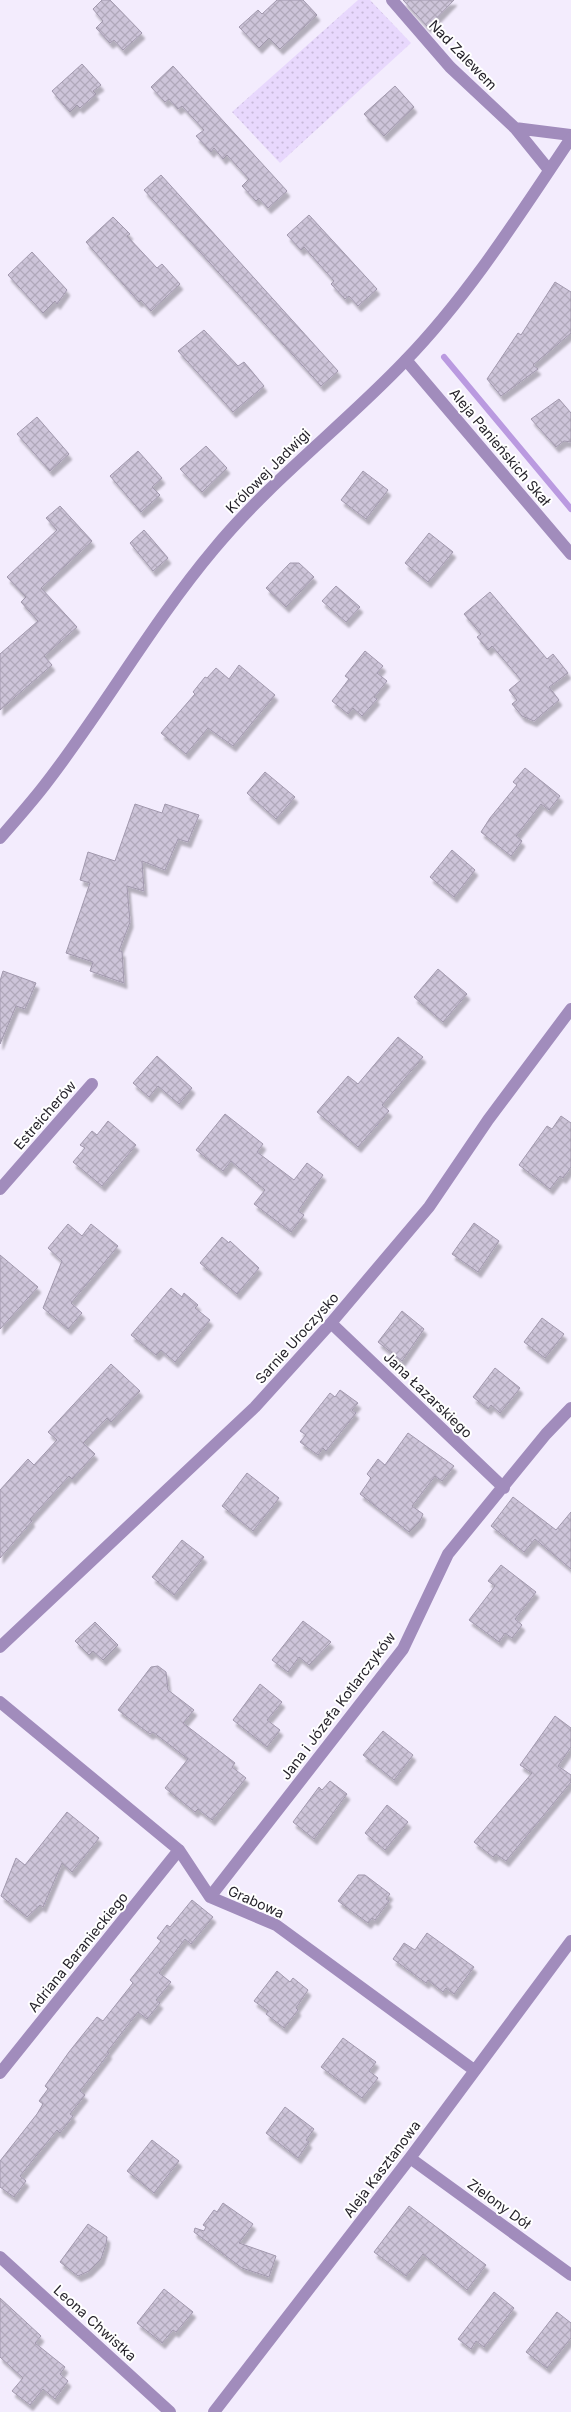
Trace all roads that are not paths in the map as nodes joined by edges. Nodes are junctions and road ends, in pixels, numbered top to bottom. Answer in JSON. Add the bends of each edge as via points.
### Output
{"nodes":[{"id":1,"x":392,"y":0,"type":"edge"},
{"id":2,"x":516,"y":128,"type":"junction"},
{"id":3,"x":571,"y":136,"type":"edge"},
{"id":4,"x":549,"y":170,"type":"junction"},
{"id":5,"x":406,"y":360,"type":"junction"},
{"id":6,"x":571,"y":554,"type":"edge"},
{"id":7,"x":0,"y":838,"type":"edge"},
{"id":8,"x":571,"y":1009,"type":"edge"},
{"id":9,"x":92,"y":1084,"type":"dead end"},
{"id":10,"x":0,"y":1188,"type":"edge"},
{"id":11,"x":331,"y":1323,"type":"junction"},
{"id":12,"x":571,"y":1408,"type":"edge"},
{"id":13,"x":504,"y":1488,"type":"junction"},
{"id":14,"x":0,"y":1647,"type":"edge"},
{"id":15,"x":0,"y":1702,"type":"edge"},
{"id":16,"x":180,"y":1850,"type":"junction"},
{"id":17,"x":210,"y":1898,"type":"junction"},
{"id":18,"x":571,"y":1941,"type":"edge"},
{"id":19,"x":474,"y":2070,"type":"junction"},
{"id":20,"x":0,"y":2073,"type":"edge"},
{"id":21,"x":410,"y":2158,"type":"junction"},
{"id":22,"x":0,"y":2257,"type":"edge"},
{"id":23,"x":571,"y":2275,"type":"edge"},
{"id":24,"x":170,"y":2412,"type":"edge"},
{"id":25,"x":214,"y":2412,"type":"edge"}],
"edges":[{"from":1,"to":2,"type":"street","name":"Nad Zalewem","via":[[450,67]]},
{"from":2,"to":3,"type":"street"},
{"from":2,"to":4,"type":"street","name":"Nad Zalewem"},
{"from":3,"to":4,"type":"street","name":"Królowej Jadwigi"},
{"from":4,"to":5,"type":"street","name":"Królowej Jadwigi","via":[[446,314]]},
{"from":5,"to":6,"type":"street","name":"Aleja Panieńskich Skał"},
{"from":5,"to":7,"type":"street","name":"Królowej Jadwigi","via":[[275,482],[214,548],[171,602],[49,780]]},
{"from":8,"to":11,"type":"street","name":"Sarnie Uroczysko","via":[[488,1120],[429,1207]]},
{"from":9,"to":10,"type":"street","name":"Estreicherów"},
{"from":11,"to":13,"type":"street","name":"Jana Łazarskiego"},
{"from":11,"to":14,"type":"street","name":"Sarnie Uroczysko","via":[[255,1408]]},
{"from":12,"to":13,"type":"street","name":"Jana i Józefa Kotlarczyków"},
{"from":13,"to":17,"type":"street","name":"Jana i Józefa Kotlarczyków","via":[[448,1554],[403,1649]]},
{"from":15,"to":16,"type":"street","name":"Grabowa"},
{"from":16,"to":17,"type":"street","name":"Grabowa"},
{"from":16,"to":20,"type":"street","name":"Adriana Baranieckiego"},
{"from":17,"to":19,"type":"street","name":"Grabowa","via":[[276,1925]]},
{"from":18,"to":19,"type":"street","name":"Aleja Kasztanowa"},
{"from":19,"to":21,"type":"street","name":"Aleja Kasztanowa"},
{"from":21,"to":23,"type":"street","name":"Zielony Dół"},
{"from":21,"to":25,"type":"street","name":"Aleja Kasztanowa"},
{"from":22,"to":24,"type":"street","name":"Leona Chwistka"}]}
